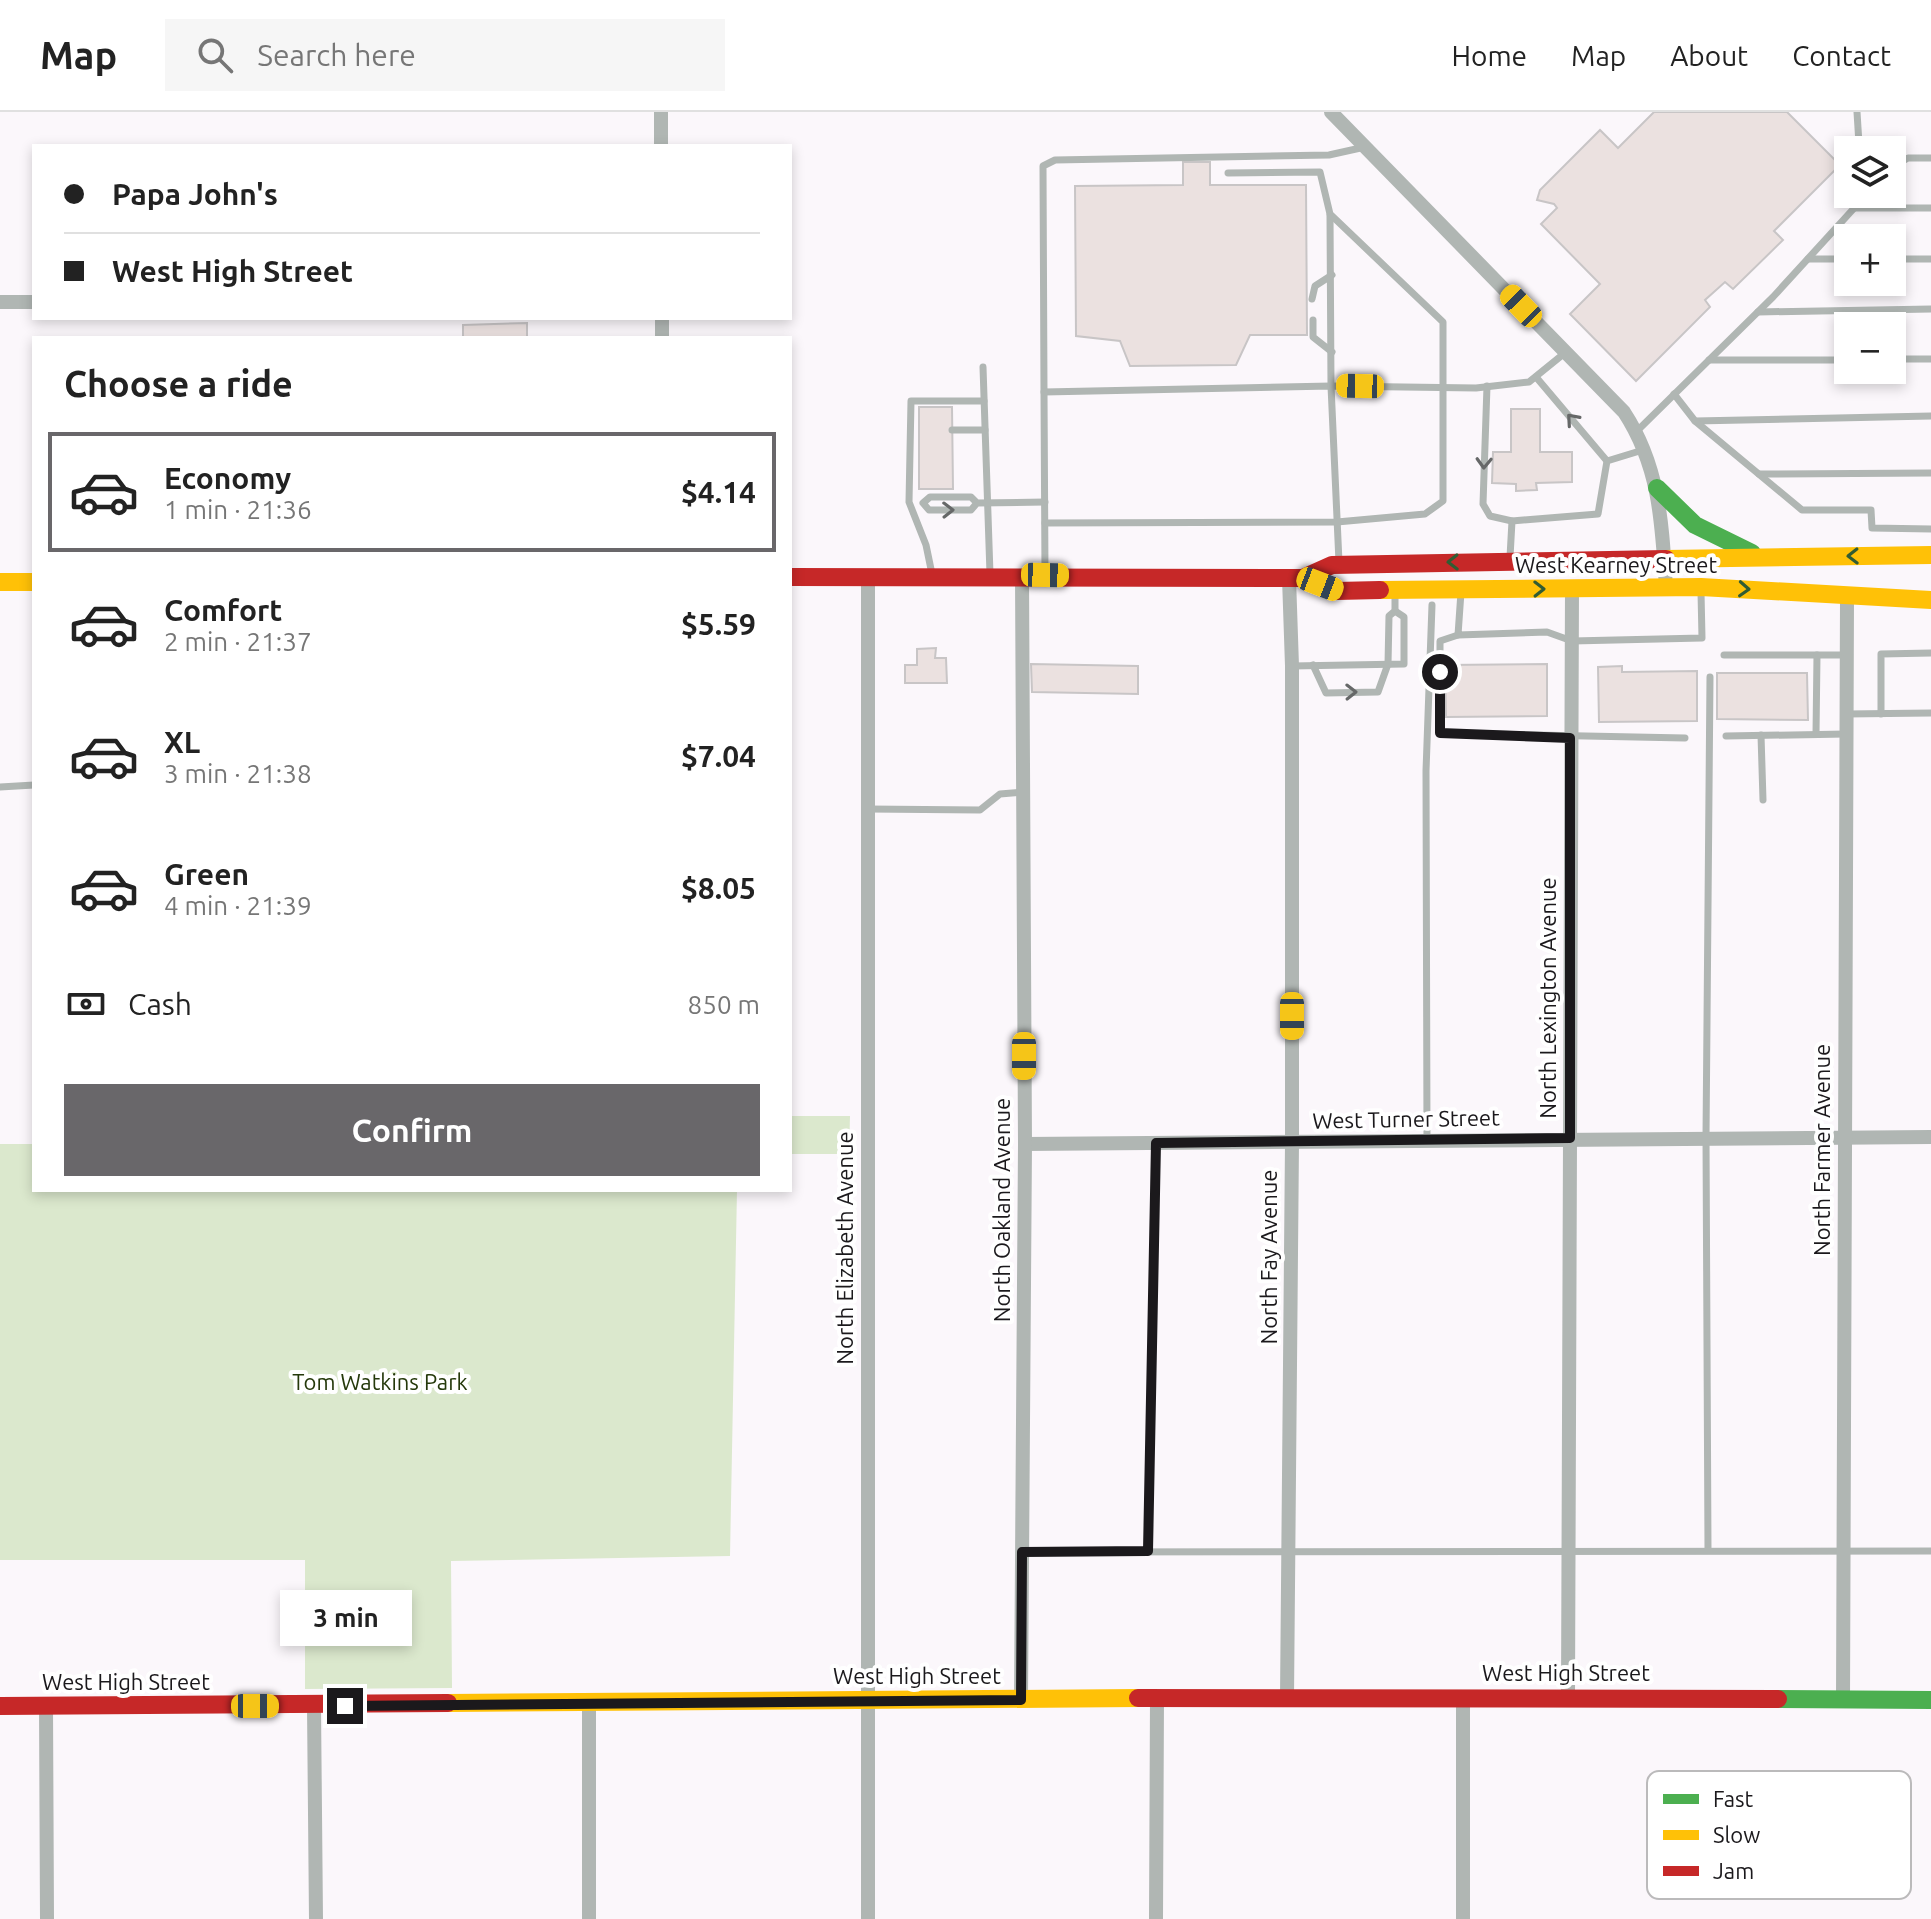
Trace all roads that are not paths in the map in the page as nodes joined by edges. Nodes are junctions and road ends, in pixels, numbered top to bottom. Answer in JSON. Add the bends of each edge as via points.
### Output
{"nodes":[{"id":1,"x":661,"y":112,"type":"edge"},
{"id":2,"x":1331,"y":112,"type":"edge"},
{"id":3,"x":1857,"y":112,"type":"edge"},
{"id":4,"x":1858,"y":136,"type":"edge"},
{"id":5,"x":661,"y":144,"type":"edge"},
{"id":6,"x":1365,"y":147,"type":"junction"},
{"id":7,"x":1931,"y":158,"type":"edge"},
{"id":8,"x":1906,"y":159,"type":"edge"},
{"id":9,"x":1228,"y":173,"type":"dead end"},
{"id":10,"x":1854,"y":208,"type":"edge"},
{"id":11,"x":1906,"y":208,"type":"edge"},
{"id":12,"x":1931,"y":208,"type":"edge"},
{"id":13,"x":1330,"y":214,"type":"junction"},
{"id":14,"x":1808,"y":259,"type":"junction"},
{"id":15,"x":1834,"y":259,"type":"edge"},
{"id":16,"x":1906,"y":259,"type":"edge"},
{"id":17,"x":1931,"y":259,"type":"edge"},
{"id":18,"x":1332,"y":275,"type":"junction"},
{"id":19,"x":1312,"y":299,"type":"dead end"},
{"id":20,"x":0,"y":302,"type":"edge"},
{"id":21,"x":32,"y":302,"type":"edge"},
{"id":22,"x":1931,"y":309,"type":"edge"},
{"id":23,"x":1758,"y":312,"type":"junction"},
{"id":24,"x":1313,"y":320,"type":"dead end"},
{"id":25,"x":1332,"y":352,"type":"junction"},
{"id":26,"x":1566,"y":352,"type":"junction"},
{"id":27,"x":1906,"y":359,"type":"edge"},
{"id":28,"x":1931,"y":359,"type":"edge"},
{"id":29,"x":1709,"y":360,"type":"junction"},
{"id":30,"x":1834,"y":360,"type":"edge"},
{"id":31,"x":983,"y":367,"type":"dead end"},
{"id":32,"x":1536,"y":377,"type":"junction"},
{"id":33,"x":1331,"y":386,"type":"junction"},
{"id":34,"x":1487,"y":386,"type":"junction"},
{"id":35,"x":1446,"y":387,"type":"junction"},
{"id":36,"x":1044,"y":392,"type":"junction"},
{"id":37,"x":1674,"y":394,"type":"junction"},
{"id":38,"x":984,"y":401,"type":"junction"},
{"id":39,"x":1931,"y":416,"type":"edge"},
{"id":40,"x":1695,"y":421,"type":"junction"},
{"id":41,"x":952,"y":430,"type":"dead end"},
{"id":42,"x":985,"y":430,"type":"junction"},
{"id":43,"x":1637,"y":431,"type":"junction"},
{"id":44,"x":1646,"y":450,"type":"junction"},
{"id":45,"x":1607,"y":461,"type":"junction"},
{"id":46,"x":1931,"y":473,"type":"edge"},
{"id":47,"x":1759,"y":474,"type":"junction"},
{"id":48,"x":1657,"y":488,"type":"junction"},
{"id":49,"x":909,"y":502,"type":"junction"},
{"id":50,"x":1045,"y":502,"type":"junction"},
{"id":51,"x":923,"y":503,"type":"junction"},
{"id":52,"x":977,"y":503,"type":"junction"},
{"id":53,"x":986,"y":503,"type":"junction"},
{"id":54,"x":1512,"y":521,"type":"junction"},
{"id":55,"x":1337,"y":522,"type":"junction"},
{"id":56,"x":1045,"y":523,"type":"junction"},
{"id":57,"x":1931,"y":529,"type":"edge"},
{"id":58,"x":1931,"y":555,"type":"edge"},
{"id":59,"x":1762,"y":557,"type":"junction"},
{"id":60,"x":1664,"y":558,"type":"junction"},
{"id":61,"x":1510,"y":561,"type":"junction"},
{"id":62,"x":1339,"y":565,"type":"junction"},
{"id":63,"x":1045,"y":575,"type":"junction"},
{"id":64,"x":868,"y":576,"type":"junction"},
{"id":65,"x":933,"y":576,"type":"junction"},
{"id":66,"x":990,"y":576,"type":"junction"},
{"id":67,"x":1022,"y":576,"type":"junction"},
{"id":68,"x":792,"y":577,"type":"edge"},
{"id":69,"x":1296,"y":578,"type":"junction"},
{"id":70,"x":0,"y":582,"type":"edge"},
{"id":71,"x":32,"y":582,"type":"edge"},
{"id":72,"x":1700,"y":587,"type":"junction"},
{"id":73,"x":1572,"y":588,"type":"junction"},
{"id":74,"x":1666,"y":588,"type":"junction"},
{"id":75,"x":1461,"y":589,"type":"junction"},
{"id":76,"x":1395,"y":591,"type":"junction"},
{"id":77,"x":1847,"y":600,"type":"junction"},
{"id":78,"x":1931,"y":600,"type":"edge"},
{"id":79,"x":1877,"y":601,"type":"junction"},
{"id":80,"x":1432,"y":605,"type":"dead end"},
{"id":81,"x":1395,"y":611,"type":"junction"},
{"id":82,"x":1931,"y":611,"type":"edge"},
{"id":83,"x":1458,"y":635,"type":"junction"},
{"id":84,"x":1572,"y":641,"type":"junction"},
{"id":85,"x":1931,"y":653,"type":"edge"},
{"id":86,"x":1724,"y":655,"type":"dead end"},
{"id":87,"x":1817,"y":655,"type":"junction"},
{"id":88,"x":1846,"y":655,"type":"junction"},
{"id":89,"x":1388,"y":664,"type":"junction"},
{"id":90,"x":1313,"y":665,"type":"junction"},
{"id":91,"x":1292,"y":666,"type":"junction"},
{"id":92,"x":1710,"y":677,"type":"dead end"},
{"id":93,"x":1931,"y":713,"type":"edge"},
{"id":94,"x":1846,"y":714,"type":"junction"},
{"id":95,"x":1881,"y":714,"type":"junction"},
{"id":96,"x":1816,"y":734,"type":"junction"},
{"id":97,"x":1846,"y":734,"type":"junction"},
{"id":98,"x":1761,"y":735,"type":"junction"},
{"id":99,"x":1726,"y":736,"type":"dead end"},
{"id":100,"x":1570,"y":738,"type":"junction"},
{"id":101,"x":1685,"y":738,"type":"dead end"},
{"id":102,"x":32,"y":785,"type":"edge"},
{"id":103,"x":0,"y":787,"type":"edge"},
{"id":104,"x":1023,"y":792,"type":"junction"},
{"id":105,"x":1763,"y":800,"type":"dead end"},
{"id":106,"x":868,"y":809,"type":"junction"},
{"id":107,"x":1706,"y":1137,"type":"junction"},
{"id":108,"x":1844,"y":1137,"type":"junction"},
{"id":109,"x":1931,"y":1137,"type":"edge"},
{"id":110,"x":1570,"y":1138,"type":"junction"},
{"id":111,"x":1427,"y":1141,"type":"junction"},
{"id":112,"x":1156,"y":1143,"type":"junction"},
{"id":113,"x":1292,"y":1143,"type":"junction"},
{"id":114,"x":1025,"y":1144,"type":"junction"},
{"id":115,"x":1569,"y":1549,"type":"junction"},
{"id":116,"x":1708,"y":1550,"type":"junction"},
{"id":117,"x":1148,"y":1551,"type":"junction"},
{"id":118,"x":1844,"y":1551,"type":"junction"},
{"id":119,"x":1931,"y":1551,"type":"edge"},
{"id":120,"x":1022,"y":1552,"type":"junction"},
{"id":121,"x":1289,"y":1552,"type":"junction"},
{"id":122,"x":1568,"y":1696,"type":"junction"},
{"id":123,"x":1287,"y":1697,"type":"junction"},
{"id":124,"x":1463,"y":1697,"type":"junction"},
{"id":125,"x":1157,"y":1698,"type":"junction"},
{"id":126,"x":867,"y":1699,"type":"junction"},
{"id":127,"x":1021,"y":1700,"type":"junction"},
{"id":128,"x":1843,"y":1700,"type":"junction"},
{"id":129,"x":1931,"y":1700,"type":"edge"},
{"id":130,"x":589,"y":1705,"type":"junction"},
{"id":131,"x":0,"y":1706,"type":"edge"},
{"id":132,"x":46,"y":1706,"type":"junction"},
{"id":133,"x":314,"y":1706,"type":"junction"},
{"id":134,"x":47,"y":1919,"type":"edge"},
{"id":135,"x":316,"y":1919,"type":"edge"},
{"id":136,"x":589,"y":1919,"type":"edge"},
{"id":137,"x":868,"y":1919,"type":"edge"},
{"id":138,"x":1156,"y":1919,"type":"edge"},
{"id":139,"x":1463,"y":1919,"type":"edge"}],
"edges":[{"from":1,"to":5,"type":"street"},
{"from":2,"to":6,"type":"street"},
{"from":3,"to":4,"type":"lane"},
{"from":6,"to":26,"type":"street"},
{"from":6,"to":36,"type":"lane","via":[[1329,155],[1055,160],[1043,166]]},
{"from":7,"to":8,"type":"lane"},
{"from":9,"to":13,"type":"lane","via":[[1320,172]]},
{"from":10,"to":14,"type":"lane"},
{"from":11,"to":12,"type":"lane"},
{"from":13,"to":18,"type":"lane"},
{"from":13,"to":35,"type":"lane","via":[[1443,322]]},
{"from":14,"to":15,"type":"lane"},
{"from":14,"to":23,"type":"lane"},
{"from":16,"to":17,"type":"lane"},
{"from":18,"to":19,"type":"lane","via":[[1315,286]]},
{"from":18,"to":25,"type":"lane"},
{"from":20,"to":21,"type":"street"},
{"from":22,"to":23,"type":"lane"},
{"from":23,"to":29,"type":"lane"},
{"from":24,"to":25,"type":"lane","via":[[1313,337]]},
{"from":25,"to":33,"type":"lane"},
{"from":26,"to":32,"type":"lane"},
{"from":26,"to":43,"type":"street","via":[[1605,389]]},
{"from":27,"to":28,"type":"lane"},
{"from":29,"to":30,"type":"lane"},
{"from":29,"to":37,"type":"lane"},
{"from":31,"to":38,"type":"lane"},
{"from":32,"to":34,"type":"lane"},
{"from":45,"to":32,"type":"lane","one_way":true},
{"from":33,"to":35,"type":"lane"},
{"from":33,"to":36,"type":"lane"},
{"from":33,"to":55,"type":"lane"},
{"from":34,"to":35,"type":"lane"},
{"from":34,"to":54,"type":"lane","one_way":true,"via":[[1483,504],[1490,516]]},
{"from":35,"to":55,"type":"lane","via":[[1443,501],[1425,514]]},
{"from":36,"to":50,"type":"lane"},
{"from":37,"to":40,"type":"lane"},
{"from":37,"to":43,"type":"lane"},
{"from":38,"to":42,"type":"lane"},
{"from":38,"to":49,"type":"lane","via":[[911,401]]},
{"from":39,"to":40,"type":"lane"},
{"from":40,"to":47,"type":"lane"},
{"from":41,"to":42,"type":"lane"},
{"from":42,"to":53,"type":"lane"},
{"from":43,"to":44,"type":"street"},
{"from":44,"to":45,"type":"lane"},
{"from":44,"to":48,"type":"street"},
{"from":45,"to":54,"type":"lane","via":[[1598,514]]},
{"from":46,"to":47,"type":"lane"},
{"from":47,"to":57,"type":"lane","via":[[1802,510],[1871,510],[1872,528]]},
{"from":48,"to":59,"type":"main road","via":[[1695,525]]},
{"from":48,"to":60,"type":"street"},
{"from":49,"to":51,"type":"lane"},
{"from":49,"to":65,"type":"lane"},
{"from":50,"to":53,"type":"lane"},
{"from":50,"to":56,"type":"lane"},
{"from":51,"to":52,"type":"lane","via":[[930,497],[971,497]]},
{"from":51,"to":52,"type":"lane","one_way":true,"via":[[929,510],[971,510]]},
{"from":52,"to":53,"type":"lane"},
{"from":53,"to":66,"type":"lane"},
{"from":54,"to":61,"type":"lane"},
{"from":55,"to":56,"type":"lane"},
{"from":55,"to":62,"type":"lane"},
{"from":56,"to":63,"type":"lane"},
{"from":58,"to":59,"type":"main road","name":"West Kearney Street","one_way":true},
{"from":59,"to":60,"type":"main road","name":"West Kearney Street"},
{"from":60,"to":61,"type":"main road","name":"West Kearney Street"},
{"from":60,"to":74,"type":"street"},
{"from":61,"to":62,"type":"main road","name":"West Kearney Street","one_way":true},
{"from":62,"to":69,"type":"main road","name":"West Kearney Street"},
{"from":63,"to":67,"type":"main road","name":"West Kearney Street"},
{"from":63,"to":69,"type":"main road","name":"West Kearney Street"},
{"from":64,"to":65,"type":"main road","name":"West Kearney Street"},
{"from":64,"to":68,"type":"main road","name":"West Kearney Street"},
{"from":64,"to":106,"type":"street","name":"North Elizabeth Avenue"},
{"from":65,"to":66,"type":"main road","name":"West Kearney Street"},
{"from":66,"to":67,"type":"main road","name":"West Kearney Street"},
{"from":67,"to":104,"type":"street","name":"North Oakland Avenue"},
{"from":69,"to":76,"type":"main road","name":"West Kearney Street","via":[[1337,591]]},
{"from":69,"to":91,"type":"street","name":"North Fay Avenue"},
{"from":70,"to":71,"type":"main road"},
{"from":72,"to":74,"type":"main road","name":"West Kearney Street"},
{"from":72,"to":77,"type":"main road","name":"West Kearney Street","one_way":true,"via":[[1825,593]]},
{"from":72,"to":84,"type":"lane","via":[[1702,638]]},
{"from":73,"to":74,"type":"main road","name":"West Kearney Street"},
{"from":75,"to":73,"type":"main road","name":"West Kearney Street","one_way":true},
{"from":73,"to":84,"type":"street","name":"North Lexington Avenue"},
{"from":75,"to":76,"type":"main road","name":"West Kearney Street"},
{"from":75,"to":83,"type":"lane"},
{"from":76,"to":81,"type":"lane"},
{"from":77,"to":79,"type":"main road","name":"West Kearney Street"},
{"from":77,"to":88,"type":"street","name":"North Farmer Avenue"},
{"from":78,"to":79,"type":"main road","name":"West Kearney Street"},
{"from":79,"to":82,"type":"main road"},
{"from":80,"to":111,"type":"lane","via":[[1426,786]]},
{"from":81,"to":89,"type":"lane","via":[[1389,616]]},
{"from":81,"to":89,"type":"lane","via":[[1404,617],[1404,664]]},
{"from":83,"to":84,"type":"lane","via":[[1547,632]]},
{"from":83,"to":100,"type":"lane","via":[[1440,641],[1440,733]]},
{"from":84,"to":100,"type":"street","name":"North Lexington Avenue"},
{"from":85,"to":95,"type":"lane","via":[[1881,654]]},
{"from":86,"to":87,"type":"lane"},
{"from":87,"to":88,"type":"lane"},
{"from":87,"to":96,"type":"lane"},
{"from":88,"to":94,"type":"street","name":"North Farmer Avenue"},
{"from":89,"to":90,"type":"lane"},
{"from":90,"to":89,"type":"lane","one_way":true,"via":[[1326,693],[1378,692]]},
{"from":90,"to":91,"type":"lane"},
{"from":91,"to":113,"type":"street","name":"North Fay Avenue"},
{"from":92,"to":107,"type":"lane"},
{"from":93,"to":95,"type":"lane"},
{"from":94,"to":95,"type":"lane"},
{"from":94,"to":97,"type":"street","name":"North Farmer Avenue"},
{"from":96,"to":97,"type":"lane"},
{"from":96,"to":98,"type":"lane"},
{"from":97,"to":108,"type":"street","name":"North Farmer Avenue"},
{"from":98,"to":99,"type":"lane"},
{"from":98,"to":105,"type":"lane"},
{"from":100,"to":101,"type":"lane"},
{"from":100,"to":110,"type":"street","name":"North Lexington Avenue"},
{"from":102,"to":103,"type":"lane"},
{"from":104,"to":106,"type":"lane","via":[[1000,794],[980,810]]},
{"from":104,"to":114,"type":"street","name":"North Oakland Avenue"},
{"from":106,"to":126,"type":"street","name":"North Elizabeth Avenue"},
{"from":107,"to":108,"type":"street","name":"West Turner Street"},
{"from":107,"to":110,"type":"street","name":"West Turner Street"},
{"from":107,"to":116,"type":"lane"},
{"from":108,"to":109,"type":"street","name":"West Turner Street"},
{"from":108,"to":118,"type":"street","name":"North Farmer Avenue"},
{"from":110,"to":111,"type":"street","name":"West Turner Street"},
{"from":110,"to":115,"type":"street","name":"North Lexington Avenue"},
{"from":111,"to":113,"type":"street","name":"West Turner Street"},
{"from":112,"to":113,"type":"street","name":"West Turner Street"},
{"from":112,"to":114,"type":"street","name":"West Turner Street"},
{"from":112,"to":117,"type":"lane"},
{"from":113,"to":121,"type":"street","name":"North Fay Avenue"},
{"from":114,"to":120,"type":"street","name":"North Oakland Avenue"},
{"from":115,"to":116,"type":"lane"},
{"from":115,"to":121,"type":"lane"},
{"from":115,"to":122,"type":"street","name":"North Lexington Avenue"},
{"from":116,"to":118,"type":"lane"},
{"from":117,"to":120,"type":"lane"},
{"from":117,"to":121,"type":"lane"},
{"from":118,"to":119,"type":"lane"},
{"from":118,"to":128,"type":"street","name":"North Farmer Avenue"},
{"from":120,"to":127,"type":"street","name":"North Oakland Avenue"},
{"from":121,"to":123,"type":"street","name":"North Fay Avenue"},
{"from":122,"to":124,"type":"main road","name":"West High Street"},
{"from":122,"to":128,"type":"main road","name":"West High Street"},
{"from":123,"to":124,"type":"main road","name":"West High Street"},
{"from":123,"to":125,"type":"main road","name":"West High Street"},
{"from":124,"to":139,"type":"street"},
{"from":125,"to":127,"type":"main road","name":"West High Street"},
{"from":125,"to":138,"type":"street"},
{"from":126,"to":127,"type":"main road","name":"West High Street"},
{"from":126,"to":130,"type":"main road","name":"West High Street"},
{"from":126,"to":137,"type":"street","name":"North Elizabeth Avenue"},
{"from":128,"to":129,"type":"main road","name":"West High Street"},
{"from":130,"to":133,"type":"main road","name":"West High Street"},
{"from":130,"to":136,"type":"street"},
{"from":131,"to":132,"type":"main road","name":"West High Street"},
{"from":132,"to":133,"type":"main road","name":"West High Street"},
{"from":132,"to":134,"type":"street"},
{"from":133,"to":135,"type":"street"}]}
